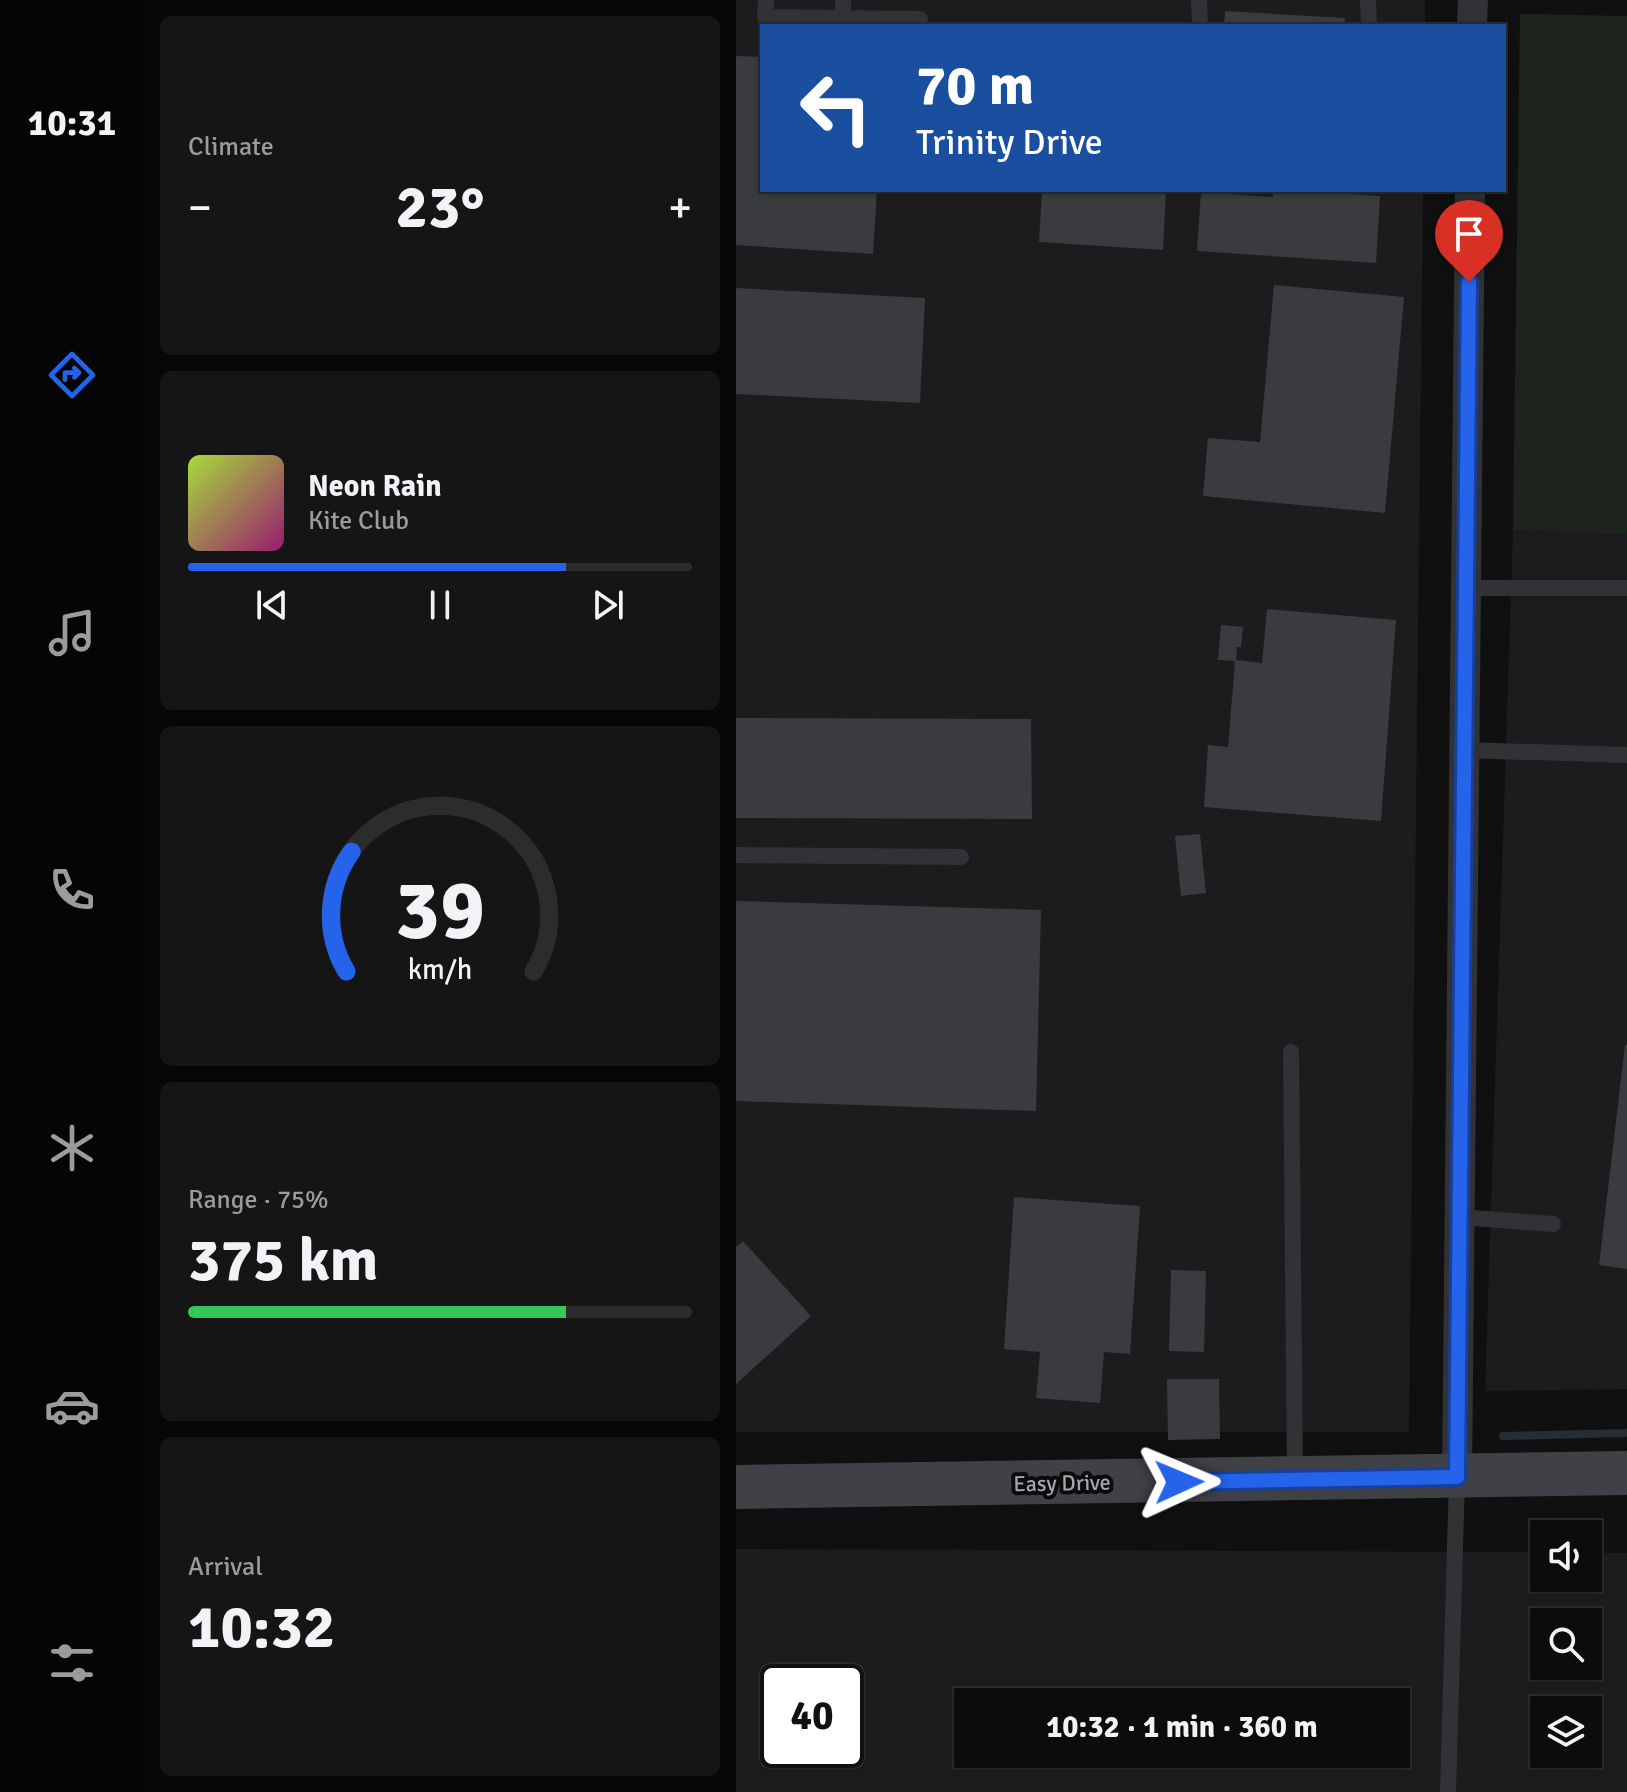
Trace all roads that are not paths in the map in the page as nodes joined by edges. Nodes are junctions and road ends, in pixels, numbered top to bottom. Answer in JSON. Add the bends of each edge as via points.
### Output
{"nodes":[{"id":1,"x":766,"y":0,"type":"edge"},
{"id":2,"x":843,"y":0,"type":"edge"},
{"id":3,"x":920,"y":0,"type":"edge"},
{"id":4,"x":1199,"y":0,"type":"edge"},
{"id":5,"x":1368,"y":0,"type":"edge"},
{"id":6,"x":1473,"y":0,"type":"edge"},
{"id":7,"x":843,"y":18,"type":"junction"},
{"id":8,"x":920,"y":22,"type":"edge"},
{"id":9,"x":1200,"y":24,"type":"edge"},
{"id":10,"x":1369,"y":24,"type":"edge"},
{"id":11,"x":1472,"y":24,"type":"edge"},
{"id":12,"x":1470,"y":192,"type":"edge"},
{"id":13,"x":1465,"y":588,"type":"junction"},
{"id":14,"x":1627,"y":588,"type":"edge"},
{"id":15,"x":1463,"y":750,"type":"junction"},
{"id":16,"x":1627,"y":755,"type":"edge"},
{"id":17,"x":736,"y":855,"type":"edge"},
{"id":18,"x":961,"y":857,"type":"dead end"},
{"id":19,"x":1291,"y":1052,"type":"dead end"},
{"id":20,"x":1459,"y":1217,"type":"junction"},
{"id":21,"x":1553,"y":1224,"type":"dead end"},
{"id":22,"x":1627,"y":1473,"type":"edge"},
{"id":23,"x":1457,"y":1477,"type":"junction"},
{"id":24,"x":1295,"y":1480,"type":"junction"},
{"id":25,"x":736,"y":1487,"type":"edge"},
{"id":26,"x":1448,"y":1792,"type":"edge"}],
"edges":[{"from":1,"to":7,"type":"lane","via":[[765,17]]},
{"from":2,"to":7,"type":"lane"},
{"from":3,"to":8,"type":"lane"},
{"from":4,"to":9,"type":"lane"},
{"from":5,"to":10,"type":"lane"},
{"from":6,"to":11,"type":"street"},
{"from":7,"to":8,"type":"lane"},
{"from":12,"to":13,"type":"street"},
{"from":13,"to":14,"type":"lane"},
{"from":13,"to":15,"type":"street"},
{"from":15,"to":16,"type":"lane"},
{"from":15,"to":20,"type":"street"},
{"from":17,"to":18,"type":"lane"},
{"from":19,"to":24,"type":"lane"},
{"from":20,"to":21,"type":"lane"},
{"from":20,"to":23,"type":"street"},
{"from":22,"to":23,"type":"street","name":"Easy Drive"},
{"from":23,"to":24,"type":"street","name":"Easy Drive"},
{"from":23,"to":26,"type":"lane"},
{"from":24,"to":25,"type":"street","name":"Easy Drive"}]}
